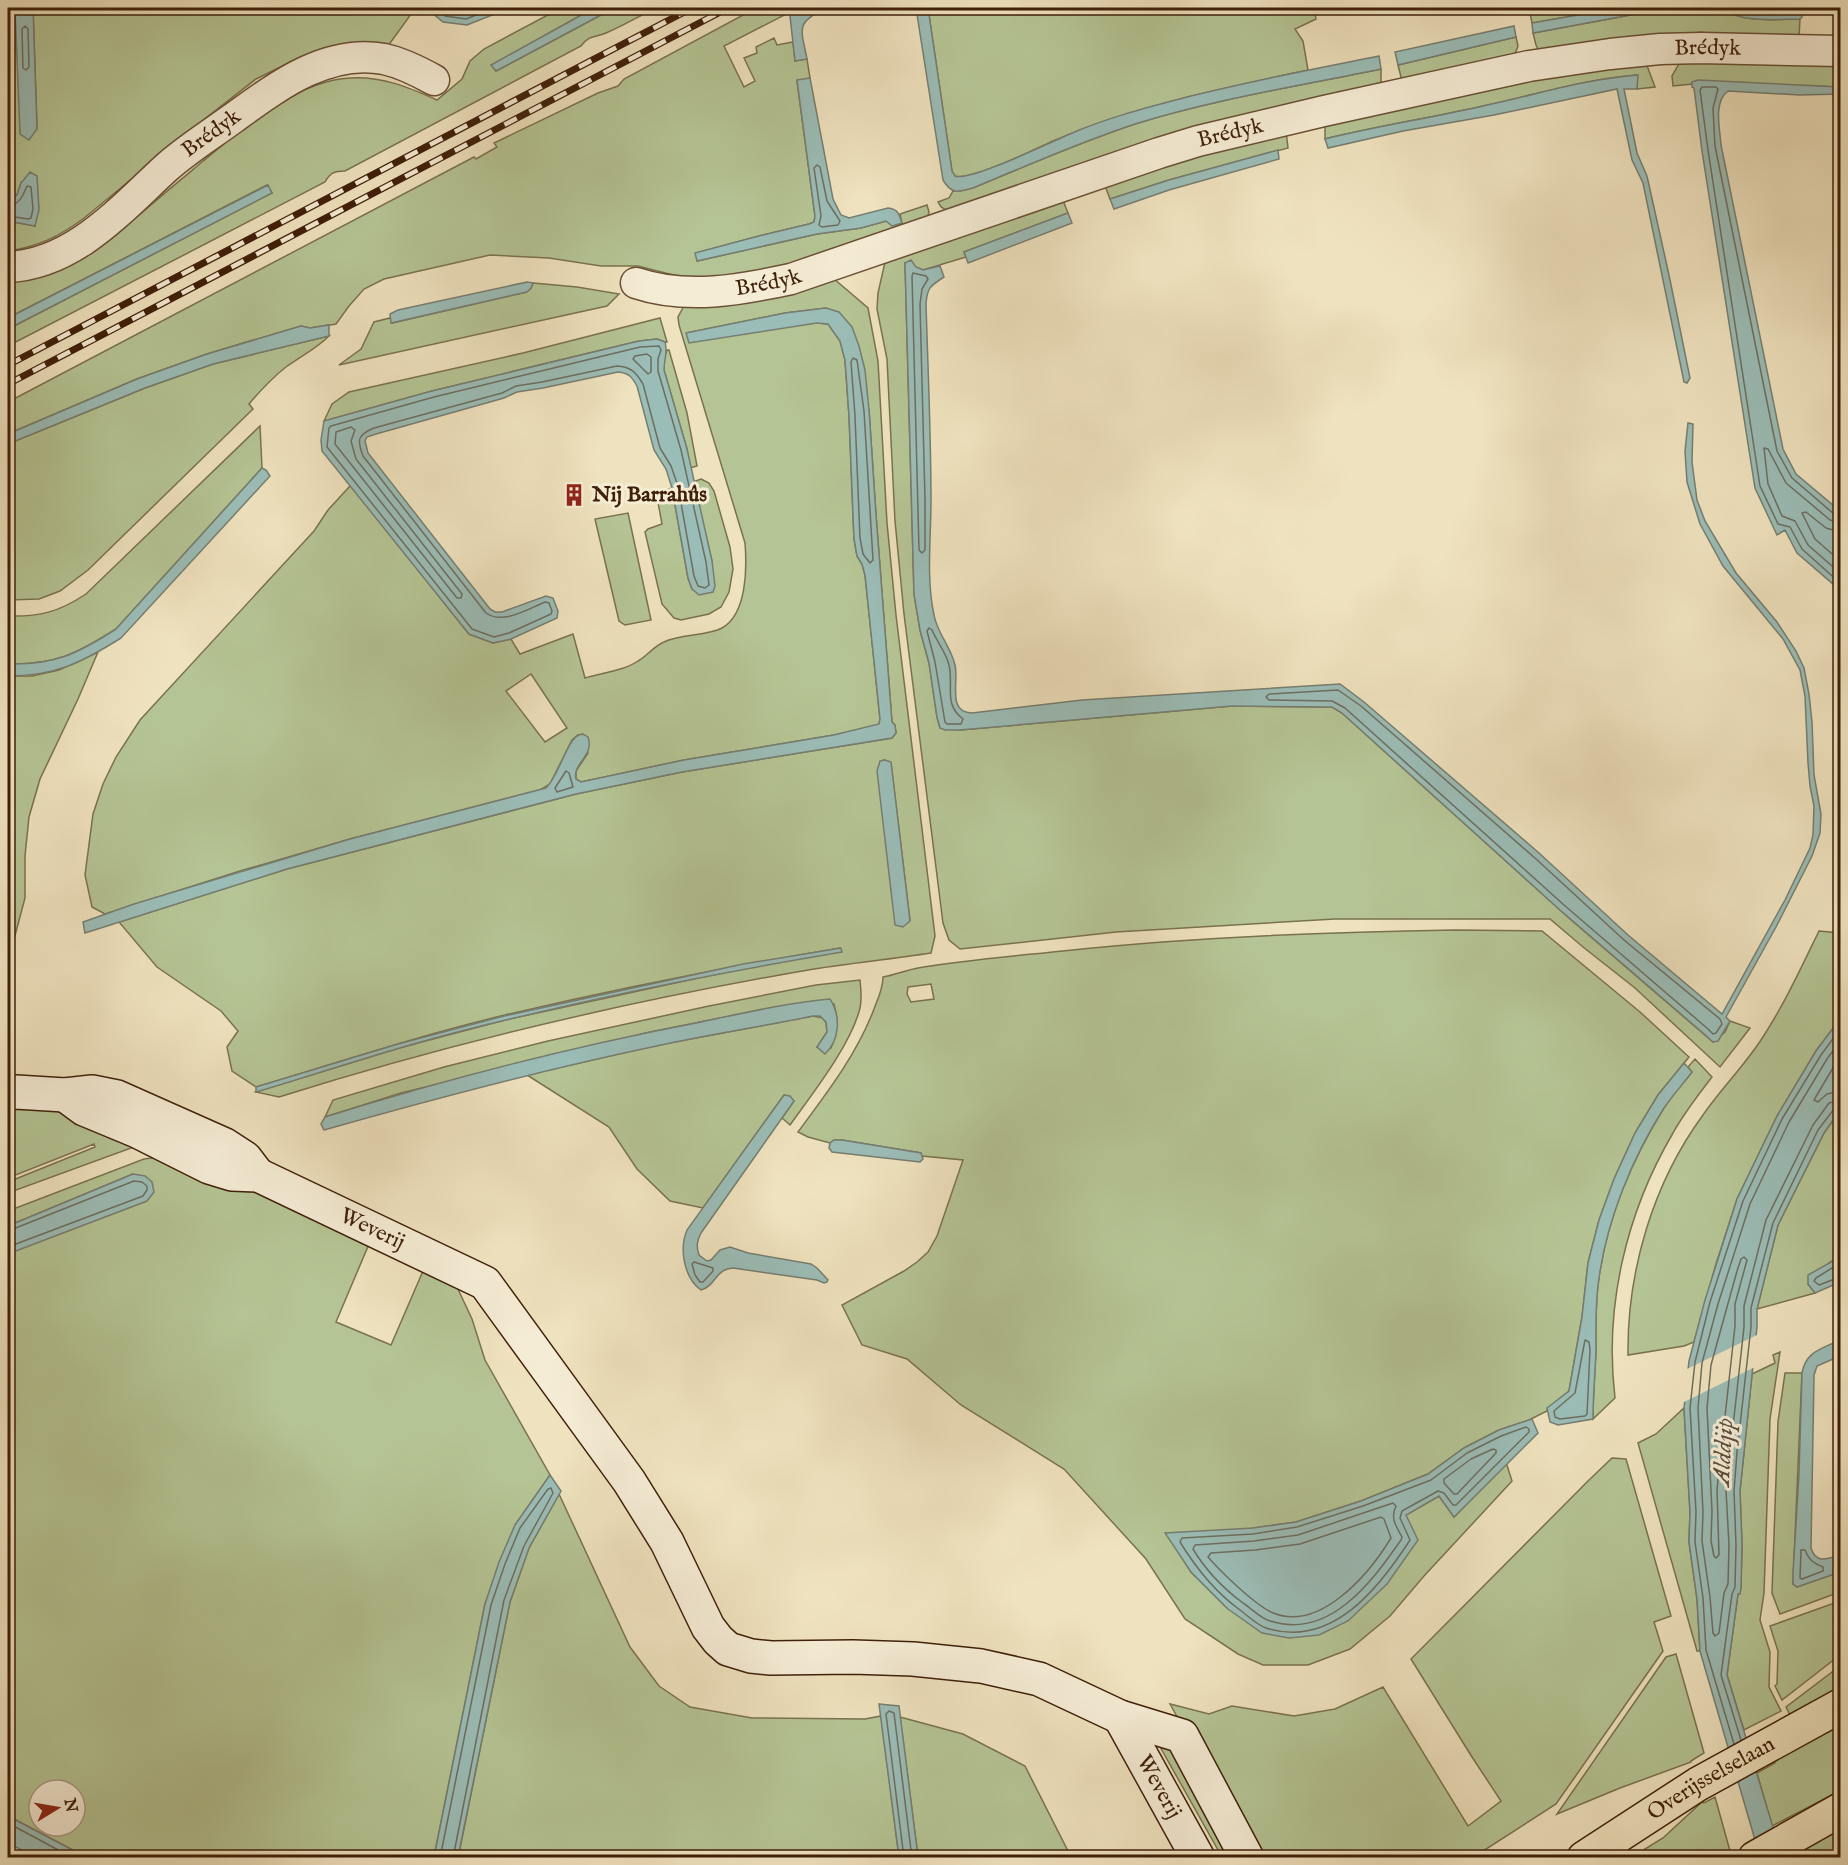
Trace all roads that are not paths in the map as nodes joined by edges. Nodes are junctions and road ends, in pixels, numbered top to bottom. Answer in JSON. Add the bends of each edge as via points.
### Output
{"nodes":[{"id":1,"x":1840,"y":51,"type":"edge"},
{"id":2,"x":434,"y":80,"type":"dead end"},
{"id":3,"x":8,"y":267,"type":"edge"},
{"id":4,"x":636,"y":283,"type":"dead end"},
{"id":5,"x":8,"y":1093,"type":"edge"},
{"id":6,"x":1840,"y":1706,"type":"edge"},
{"id":7,"x":1120,"y":1717,"type":"junction"},
{"id":8,"x":1840,"y":1810,"type":"edge"},
{"id":9,"x":1198,"y":1857,"type":"edge"},
{"id":10,"x":1247,"y":1857,"type":"edge"},
{"id":11,"x":1584,"y":1857,"type":"edge"},
{"id":12,"x":1755,"y":1857,"type":"edge"}],
"edges":[{"from":1,"to":4,"type":"street","name":"Brédyk","via":[[1701,48],[1610,54],[1529,66],[1198,141],[791,279],[702,292],[668,291]]},
{"from":2,"to":3,"type":"street","name":"Brédyk","via":[[411,67],[382,59],[352,58],[304,72],[168,166],[83,242],[53,258]]},
{"from":5,"to":7,"type":"street","name":"Weverij","via":[[92,1092],[117,1097],[225,1145],[245,1158],[258,1175],[485,1283],[629,1480],[667,1542],[708,1627],[728,1649],[771,1658],[889,1658],[981,1666],[1039,1679]]},
{"from":6,"to":11,"type":"main road","name":"Overijsselselaan","via":[[1698,1784]]},
{"from":7,"to":9,"type":"street","name":"Weverij"},
{"from":7,"to":10,"type":"street","name":"Weverij","via":[[1182,1736]]},
{"from":8,"to":12,"type":"main road"}]}
